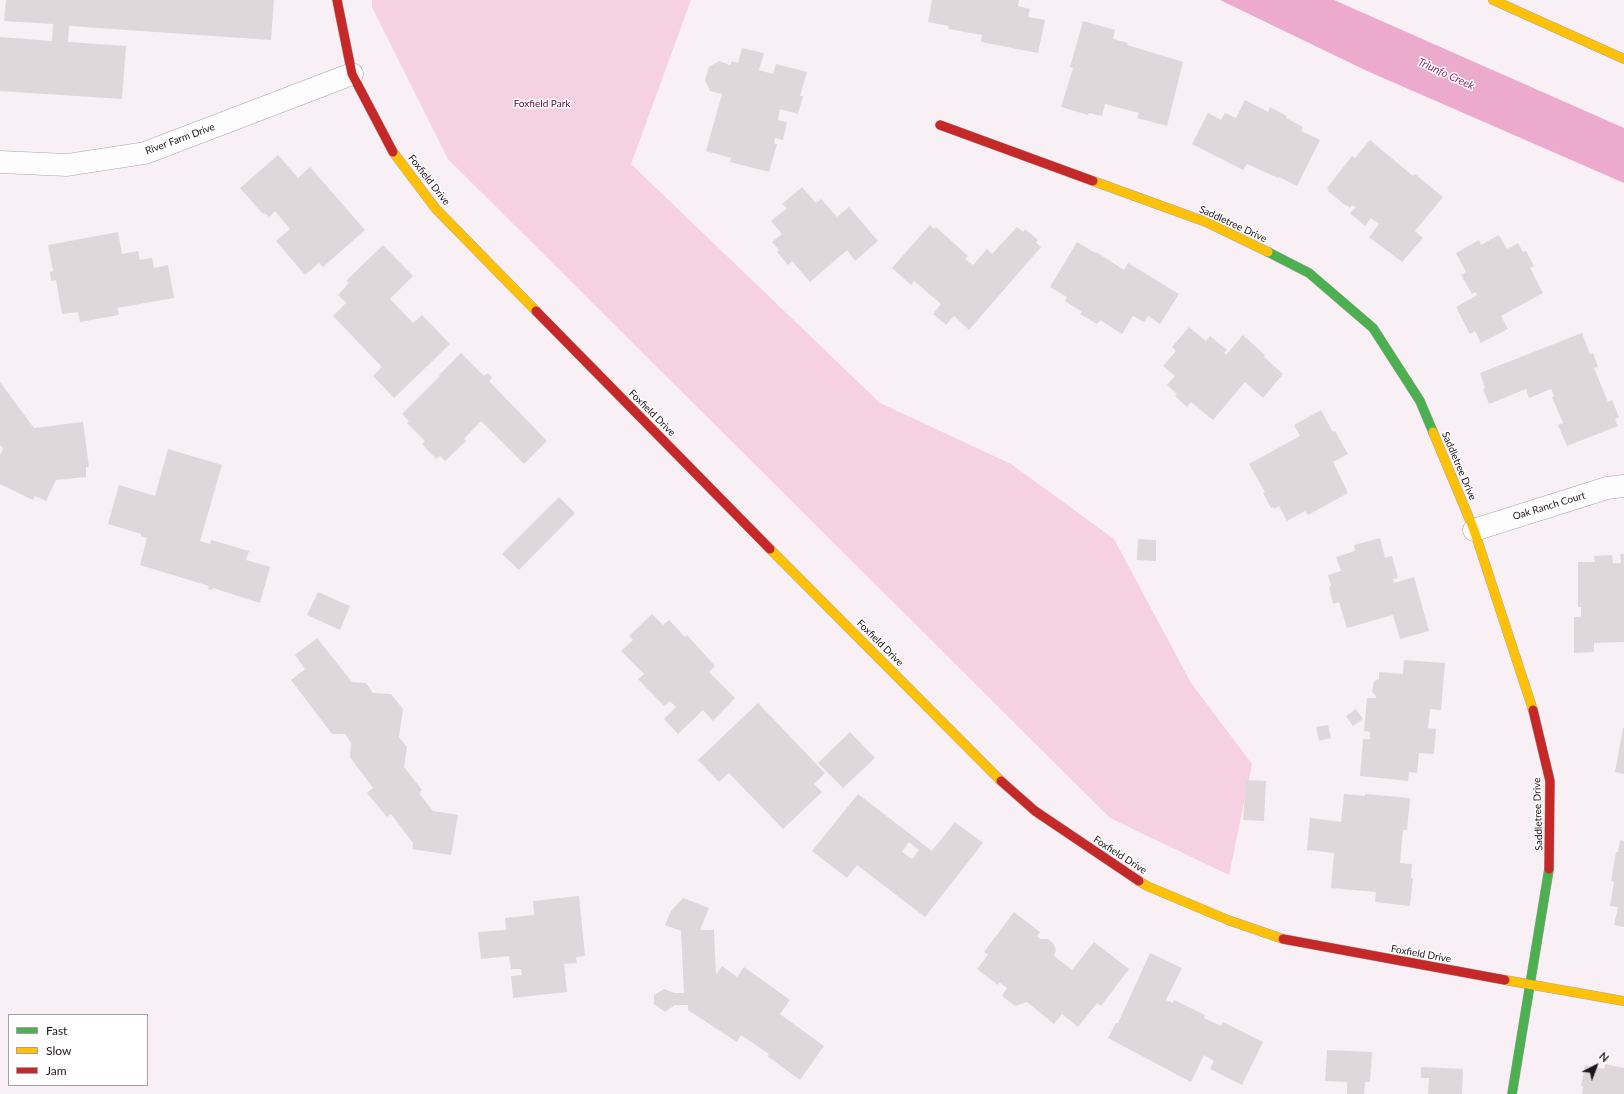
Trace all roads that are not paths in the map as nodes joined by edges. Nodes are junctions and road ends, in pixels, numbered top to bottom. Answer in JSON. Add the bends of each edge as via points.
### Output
{"nodes":[{"id":1,"x":337,"y":0,"type":"edge"},
{"id":2,"x":1493,"y":0,"type":"edge"},
{"id":3,"x":1624,"y":59,"type":"edge"},
{"id":4,"x":352,"y":74,"type":"junction"},
{"id":5,"x":940,"y":125,"type":"dead end"},
{"id":6,"x":0,"y":162,"type":"edge"},
{"id":7,"x":1624,"y":486,"type":"edge"},
{"id":8,"x":1474,"y":530,"type":"junction"},
{"id":9,"x":1530,"y":985,"type":"junction"},
{"id":10,"x":1624,"y":1001,"type":"edge"},
{"id":11,"x":1512,"y":1094,"type":"edge"}],
"edges":[{"from":1,"to":4,"type":"street","name":"Foxfield Drive"},
{"from":2,"to":3,"type":"street"},
{"from":4,"to":6,"type":"street","name":"River Farm Drive","via":[[145,153],[67,165]]},
{"from":4,"to":9,"type":"street","name":"Foxfield Drive","via":[[390,148],[436,209],[738,517],[1009,789],[1035,811],[1147,886],[1228,920],[1286,940]]},
{"from":5,"to":8,"type":"street","name":"Saddletree Drive","via":[[1206,222],[1309,273],[1373,328],[1420,401]]},
{"from":7,"to":8,"type":"street","name":"Oak Ranch Court","via":[[1608,488]]},
{"from":8,"to":9,"type":"street","name":"Saddletree Drive","via":[[1535,718],[1550,781],[1550,863]]},
{"from":9,"to":10,"type":"street","name":"Foxfield Drive"},
{"from":9,"to":11,"type":"street","name":"Saddletree Drive"}]}
